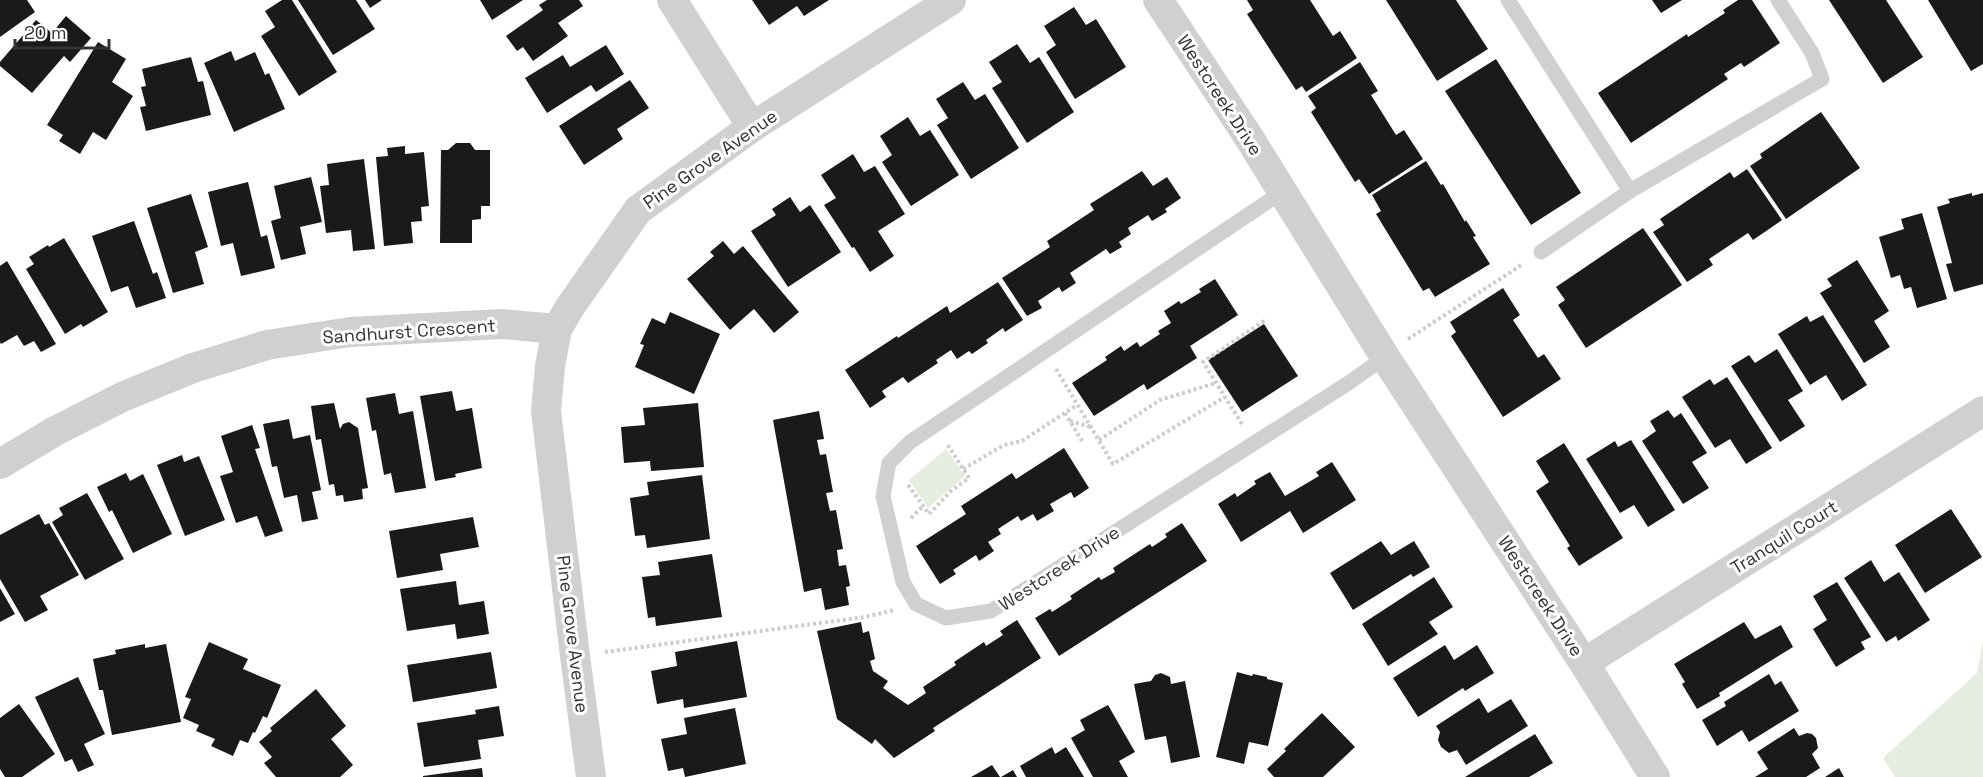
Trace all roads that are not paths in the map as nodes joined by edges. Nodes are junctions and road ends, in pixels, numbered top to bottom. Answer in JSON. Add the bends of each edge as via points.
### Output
{"nodes":[{"id":1,"x":672,"y":0,"type":"edge"},
{"id":2,"x":951,"y":0,"type":"edge"},
{"id":3,"x":1158,"y":0,"type":"edge"},
{"id":4,"x":1508,"y":0,"type":"edge"},
{"id":5,"x":1778,"y":0,"type":"edge"},
{"id":6,"x":752,"y":127,"type":"junction"},
{"id":7,"x":1630,"y":191,"type":"junction"},
{"id":8,"x":1282,"y":192,"type":"junction"},
{"id":9,"x":1541,"y":252,"type":"road end"},
{"id":10,"x":557,"y":329,"type":"junction"},
{"id":11,"x":1385,"y":357,"type":"junction"},
{"id":12,"x":1983,"y":411,"type":"edge"},
{"id":13,"x":0,"y":465,"type":"edge"},
{"id":14,"x":1584,"y":663,"type":"junction"},
{"id":15,"x":591,"y":777,"type":"edge"},
{"id":16,"x":1655,"y":777,"type":"edge"}],
"edges":[{"from":1,"to":6,"type":"street"},
{"from":2,"to":6,"type":"street","name":"Pine Grove Avenue"},
{"from":3,"to":8,"type":"street","name":"Westcreek Drive"},
{"from":4,"to":7,"type":"lane"},
{"from":5,"to":7,"type":"lane","via":[[1812,52],[1822,79]]},
{"from":6,"to":10,"type":"street","name":"Pine Grove Avenue","via":[[638,210]]},
{"from":7,"to":9,"type":"lane"},
{"from":8,"to":11,"type":"street","name":"Westcreek Drive"},
{"from":8,"to":11,"type":"lane","name":"Westcreek Drive","via":[[910,442],[889,463],[883,496],[903,582],[916,604],[946,618],[991,611]]},
{"from":10,"to":13,"type":"street","name":"Sandhurst Crescent","via":[[502,324],[350,332],[267,345],[122,396]]},
{"from":10,"to":15,"type":"street","name":"Pine Grove Avenue","via":[[546,411]]},
{"from":11,"to":14,"type":"street","name":"Westcreek Drive"},
{"from":12,"to":14,"type":"street","name":"Tranquil Court"},
{"from":14,"to":16,"type":"street","name":"Westcreek Drive"}]}
